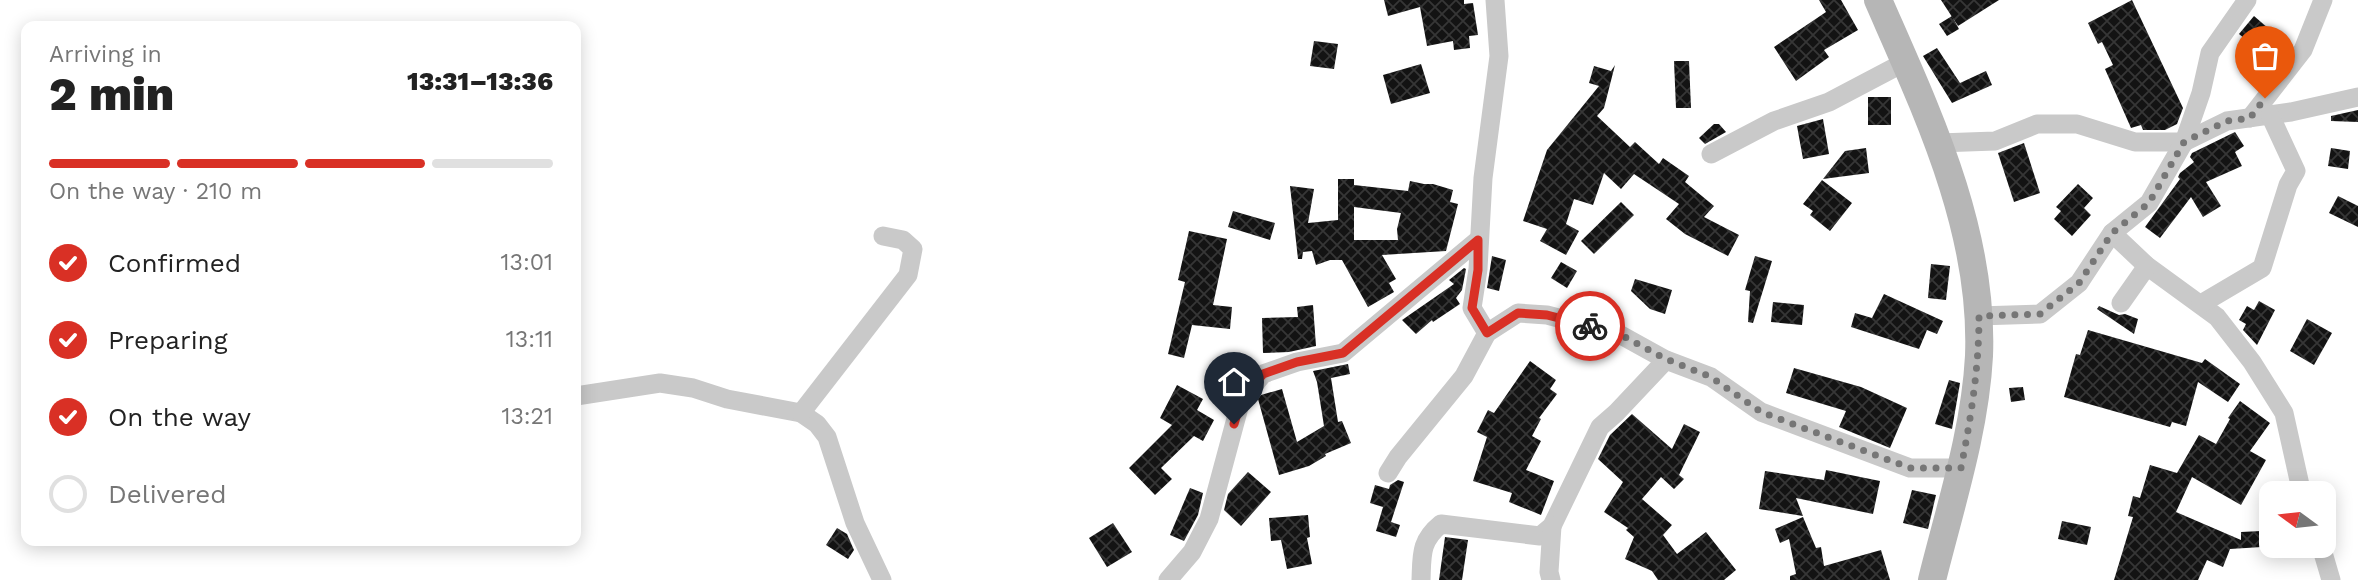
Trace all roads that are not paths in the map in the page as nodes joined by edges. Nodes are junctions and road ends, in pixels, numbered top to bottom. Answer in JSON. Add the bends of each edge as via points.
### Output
{"nodes":[{"id":1,"x":1495,"y":0,"type":"edge"},
{"id":2,"x":1878,"y":0,"type":"edge"},
{"id":3,"x":2247,"y":0,"type":"edge"},
{"id":4,"x":2323,"y":0,"type":"edge"},
{"id":5,"x":1905,"y":62,"type":"junction"},
{"id":6,"x":2358,"y":97,"type":"edge"},
{"id":7,"x":2270,"y":115,"type":"junction"},
{"id":8,"x":2250,"y":118,"type":"junction"},
{"id":9,"x":2184,"y":142,"type":"junction"},
{"id":10,"x":1939,"y":143,"type":"junction"},
{"id":11,"x":1711,"y":155,"type":"dead end"},
{"id":12,"x":2112,"y":233,"type":"junction"},
{"id":13,"x":883,"y":236,"type":"dead end"},
{"id":14,"x":1478,"y":240,"type":"junction"},
{"id":15,"x":2147,"y":266,"type":"junction"},
{"id":16,"x":2121,"y":303,"type":"dead end"},
{"id":17,"x":2201,"y":304,"type":"junction"},
{"id":18,"x":1979,"y":316,"type":"junction"},
{"id":19,"x":1487,"y":333,"type":"junction"},
{"id":20,"x":1666,"y":359,"type":"junction"},
{"id":21,"x":581,"y":395,"type":"edge"},
{"id":22,"x":801,"y":414,"type":"junction"},
{"id":23,"x":1961,"y":468,"type":"junction"},
{"id":24,"x":1388,"y":472,"type":"dead end"},
{"id":25,"x":2299,"y":481,"type":"edge"},
{"id":26,"x":1552,"y":526,"type":"junction"},
{"id":27,"x":2324,"y":558,"type":"edge"},
{"id":28,"x":882,"y":580,"type":"edge"},
{"id":29,"x":1168,"y":580,"type":"edge"},
{"id":30,"x":1421,"y":580,"type":"edge"},
{"id":31,"x":1551,"y":580,"type":"edge"},
{"id":32,"x":1932,"y":580,"type":"edge"},
{"id":33,"x":2331,"y":580,"type":"edge"}],
"edges":[{"from":1,"to":14,"type":"street","via":[[1499,56]]},
{"from":2,"to":5,"type":"main road"},
{"from":3,"to":9,"type":"street","via":[[2210,53]]},
{"from":4,"to":8,"type":"street","via":[[2302,50]]},
{"from":5,"to":10,"type":"main road"},
{"from":5,"to":11,"type":"street"},
{"from":6,"to":7,"type":"street"},
{"from":7,"to":8,"type":"street"},
{"from":7,"to":17,"type":"street","via":[[2296,171],[2262,268]]},
{"from":8,"to":9,"type":"street","via":[[2227,121]]},
{"from":9,"to":10,"type":"street","via":[[2135,142],[2077,124],[2037,124],[1995,141]]},
{"from":9,"to":12,"type":"street","via":[[2149,203]]},
{"from":10,"to":18,"type":"main road","via":[[1974,266]]},
{"from":12,"to":15,"type":"street"},
{"from":12,"to":18,"type":"street","via":[[2079,283],[2040,314]]},
{"from":13,"to":22,"type":"street","via":[[903,240],[913,249],[908,275]]},
{"from":14,"to":19,"type":"street","via":[[1472,308]]},
{"from":14,"to":29,"type":"street","via":[[1343,353],[1263,374],[1241,400],[1209,519],[1192,552]]},
{"from":15,"to":16,"type":"street"},
{"from":15,"to":17,"type":"street"},
{"from":17,"to":25,"type":"street","via":[[2252,362],[2284,413]]},
{"from":18,"to":23,"type":"main road","via":[[1974,400]]},
{"from":19,"to":20,"type":"street","via":[[1518,313],[1547,315],[1619,334]]},
{"from":19,"to":24,"type":"street","via":[[1464,376]]},
{"from":20,"to":23,"type":"street","via":[[1711,377],[1761,412],[1910,468]]},
{"from":20,"to":26,"type":"street","via":[[1600,427]]},
{"from":21,"to":22,"type":"street","via":[[660,383]]},
{"from":22,"to":28,"type":"street","via":[[827,437],[856,523]]},
{"from":23,"to":32,"type":"main road"},
{"from":26,"to":30,"type":"street","via":[[1540,536],[1441,524],[1423,547]]},
{"from":26,"to":31,"type":"street"},
{"from":27,"to":33,"type":"street"}]}
